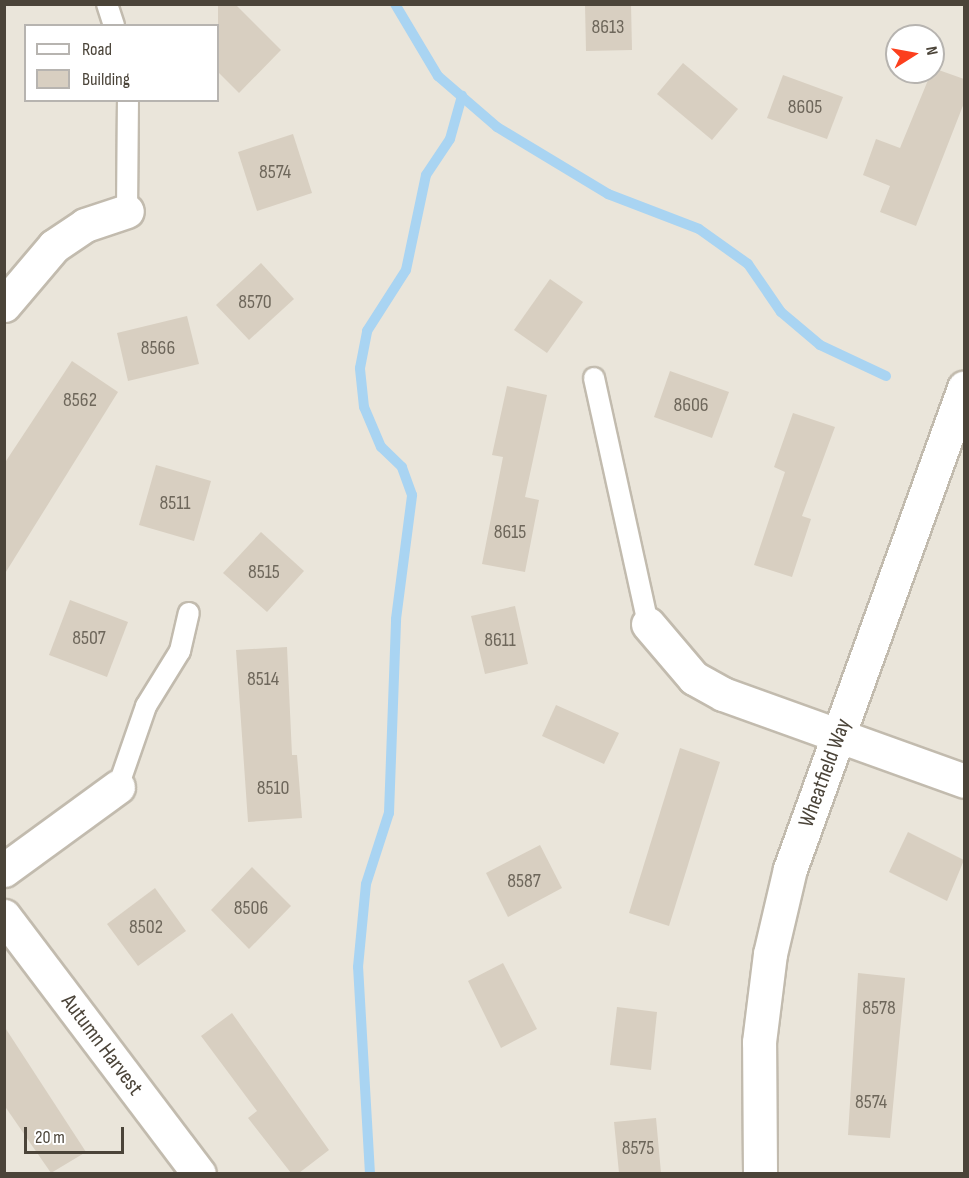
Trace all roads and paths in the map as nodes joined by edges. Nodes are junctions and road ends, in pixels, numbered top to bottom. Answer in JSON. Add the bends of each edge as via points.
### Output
{"nodes":[{"id":1,"x":107,"y":4,"type":"edge"},
{"id":2,"x":113,"y":24,"type":"edge"},
{"id":3,"x":128,"y":102,"type":"edge"},
{"id":4,"x":127,"y":211,"type":"joint"},
{"id":5,"x":4,"y":305,"type":"edge"},
{"id":6,"x":594,"y":378,"type":"dead end"},
{"id":7,"x":964,"y":388,"type":"edge"},
{"id":8,"x":189,"y":613,"type":"dead end"},
{"id":9,"x":648,"y":624,"type":"joint"},
{"id":10,"x":838,"y":736,"type":"junction"},
{"id":11,"x":964,"y":781,"type":"edge"},
{"id":12,"x":118,"y":787,"type":"joint"},
{"id":13,"x":4,"y":870,"type":"edge"},
{"id":14,"x":4,"y":916,"type":"edge"},
{"id":15,"x":199,"y":1173,"type":"edge"},
{"id":16,"x":760,"y":1173,"type":"edge"}],
"edges":[{"from":1,"to":2,"type":"lane"},
{"from":3,"to":4,"type":"lane"},
{"from":4,"to":5,"type":"street","via":[[85,225],[54,246]]},
{"from":6,"to":9,"type":"lane"},
{"from":7,"to":10,"type":"street","name":"Wheatfield Way"},
{"from":8,"to":12,"type":"lane","via":[[180,651],[147,706]]},
{"from":9,"to":10,"type":"street","via":[[694,678]]},
{"from":10,"to":11,"type":"street"},
{"from":10,"to":16,"type":"street","name":"Wheatfield Way","via":[[790,869],[770,954],[759,1042]]},
{"from":12,"to":13,"type":"street"},
{"from":14,"to":15,"type":"street","name":"Autumn Harvest"}]}
